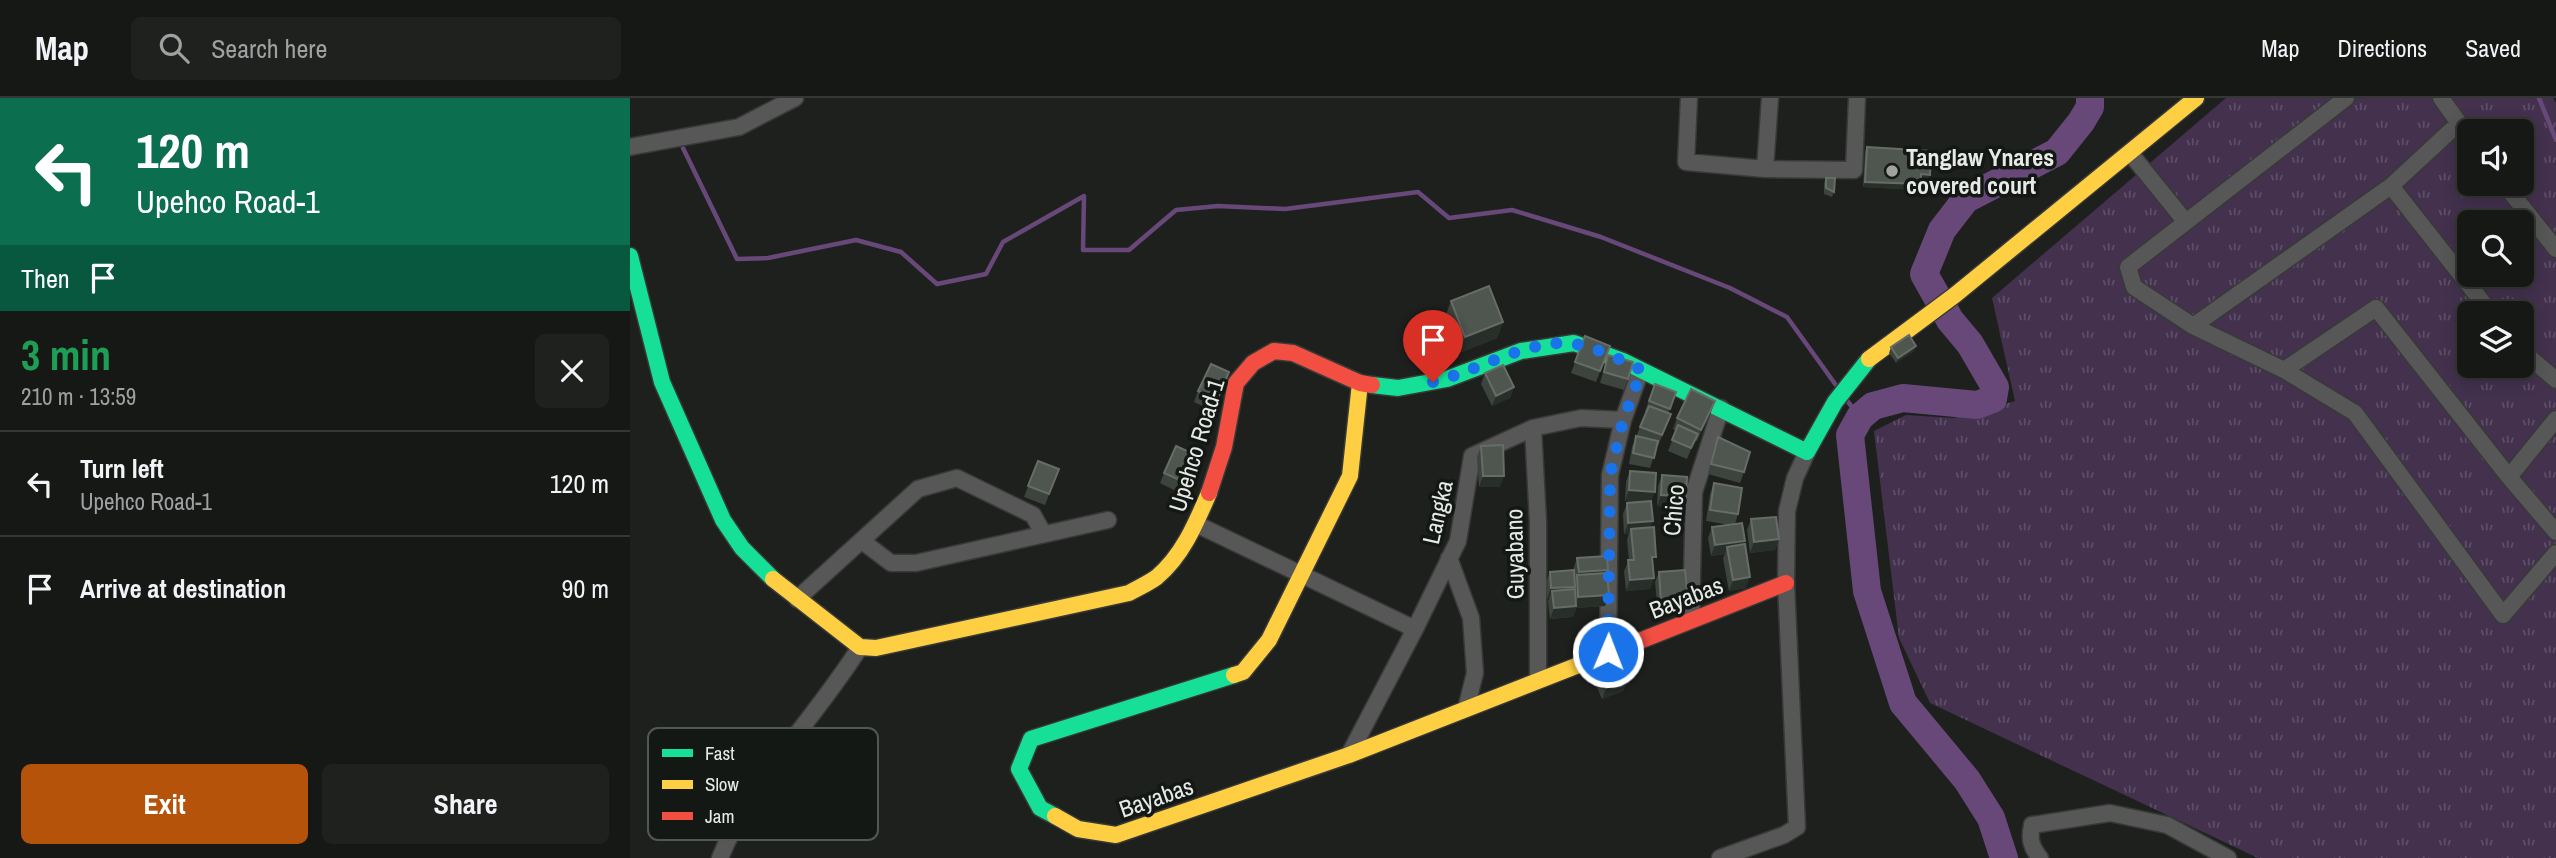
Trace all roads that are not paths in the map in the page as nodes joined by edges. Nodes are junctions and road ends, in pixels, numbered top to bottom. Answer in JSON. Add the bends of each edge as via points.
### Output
{"nodes":[{"id":1,"x":794,"y":98,"type":"edge"},
{"id":2,"x":1689,"y":98,"type":"edge"},
{"id":3,"x":1770,"y":98,"type":"edge"},
{"id":4,"x":1857,"y":98,"type":"edge"},
{"id":5,"x":2196,"y":98,"type":"edge"},
{"id":6,"x":2346,"y":98,"type":"edge"},
{"id":7,"x":2441,"y":98,"type":"edge"},
{"id":8,"x":2457,"y":120,"type":"edge"},
{"id":9,"x":2457,"y":135,"type":"edge"},
{"id":10,"x":630,"y":148,"type":"edge"},
{"id":11,"x":2130,"y":153,"type":"junction"},
{"id":12,"x":1765,"y":169,"type":"junction"},
{"id":13,"x":2390,"y":186,"type":"junction"},
{"id":14,"x":2514,"y":196,"type":"edge"},
{"id":15,"x":2185,"y":221,"type":"junction"},
{"id":16,"x":2556,"y":249,"type":"edge"},
{"id":17,"x":630,"y":256,"type":"edge"},
{"id":18,"x":2481,"y":301,"type":"edge"},
{"id":19,"x":2193,"y":326,"type":"junction"},
{"id":20,"x":2534,"y":361,"type":"edge"},
{"id":21,"x":1642,"y":370,"type":"junction"},
{"id":22,"x":2284,"y":370,"type":"junction"},
{"id":23,"x":2556,"y":380,"type":"edge"},
{"id":24,"x":1360,"y":383,"type":"junction"},
{"id":25,"x":1721,"y":408,"type":"junction"},
{"id":26,"x":2556,"y":419,"type":"edge"},
{"id":27,"x":1623,"y":420,"type":"junction"},
{"id":28,"x":1533,"y":428,"type":"junction"},
{"id":29,"x":1807,"y":452,"type":"junction"},
{"id":30,"x":2510,"y":477,"type":"junction"},
{"id":31,"x":1108,"y":520,"type":"dead end"},
{"id":32,"x":1196,"y":524,"type":"junction"},
{"id":33,"x":2556,"y":532,"type":"edge"},
{"id":34,"x":1043,"y":533,"type":"junction"},
{"id":35,"x":862,"y":541,"type":"junction"},
{"id":36,"x":2556,"y":553,"type":"edge"},
{"id":37,"x":1449,"y":558,"type":"junction"},
{"id":38,"x":1301,"y":574,"type":"junction"},
{"id":39,"x":1786,"y":583,"type":"junction"},
{"id":40,"x":797,"y":599,"type":"junction"},
{"id":41,"x":1691,"y":619,"type":"junction"},
{"id":42,"x":1415,"y":629,"type":"junction"},
{"id":43,"x":860,"y":647,"type":"junction"},
{"id":44,"x":1608,"y":652,"type":"junction"},
{"id":45,"x":1538,"y":679,"type":"junction"},
{"id":46,"x":1466,"y":709,"type":"junction"},
{"id":47,"x":801,"y":728,"type":"edge"},
{"id":48,"x":1349,"y":755,"type":"junction"},
{"id":49,"x":729,"y":840,"type":"edge"},
{"id":50,"x":720,"y":858,"type":"edge"},
{"id":51,"x":1720,"y":858,"type":"edge"},
{"id":52,"x":2040,"y":858,"type":"edge"},
{"id":53,"x":2228,"y":858,"type":"edge"}],
"edges":[{"from":1,"to":10,"type":"street","via":[[739,127]]},
{"from":2,"to":12,"type":"street","via":[[1686,162]]},
{"from":3,"to":12,"type":"street"},
{"from":4,"to":12,"type":"street","via":[[1854,170]]},
{"from":5,"to":11,"type":"street"},
{"from":6,"to":15,"type":"street"},
{"from":7,"to":8,"type":"street"},
{"from":9,"to":13,"type":"street"},
{"from":11,"to":15,"type":"street"},
{"from":11,"to":29,"type":"street","via":[[1869,359],[1835,402]]},
{"from":13,"to":18,"type":"street"},
{"from":13,"to":19,"type":"street"},
{"from":14,"to":16,"type":"street"},
{"from":15,"to":19,"type":"street","via":[[2128,267],[2134,287]]},
{"from":17,"to":40,"type":"street","via":[[662,382],[723,520],[742,548]]},
{"from":19,"to":22,"type":"street"},
{"from":20,"to":23,"type":"street"},
{"from":21,"to":24,"type":"street","name":"Upehco Road-1","via":[[1591,348],[1559,344],[1521,351],[1419,385],[1398,388]]},
{"from":21,"to":25,"type":"street","name":"Upehco Road-1"},
{"from":21,"to":27,"type":"street"},
{"from":22,"to":30,"type":"street","via":[[2376,308]]},
{"from":22,"to":36,"type":"street","via":[[2355,413],[2503,615]]},
{"from":24,"to":32,"type":"street","name":"Upehco Road-1","via":[[1293,353],[1275,351],[1253,363],[1236,383],[1224,447]]},
{"from":24,"to":38,"type":"street","name":"Bayabas","via":[[1350,476]]},
{"from":25,"to":29,"type":"street","name":"Upehco Road-1"},
{"from":25,"to":41,"type":"street","name":"Chico","via":[[1694,492]]},
{"from":26,"to":30,"type":"street"},
{"from":27,"to":28,"type":"street","name":"Langka","via":[[1580,418]]},
{"from":27,"to":44,"type":"street","via":[[1610,475]]},
{"from":28,"to":37,"type":"street","name":"Langka","via":[[1472,456],[1458,541]]},
{"from":28,"to":45,"type":"street","name":"Guyabano"},
{"from":29,"to":39,"type":"street","via":[[1787,510]]},
{"from":30,"to":33,"type":"street"},
{"from":31,"to":34,"type":"street"},
{"from":32,"to":38,"type":"street"},
{"from":32,"to":43,"type":"street","name":"Upehco Road-1","via":[[1168,566],[1129,593],[900,644]]},
{"from":34,"to":35,"type":"street","via":[[916,563],[891,564]]},
{"from":34,"to":35,"type":"street","via":[[1033,515],[957,478],[918,489]]},
{"from":35,"to":40,"type":"street"},
{"from":37,"to":42,"type":"street","name":"Langka"},
{"from":37,"to":46,"type":"street","via":[[1471,618],[1475,673]]},
{"from":38,"to":42,"type":"street"},
{"from":38,"to":48,"type":"street","name":"Bayabas","via":[[1269,640],[1243,672],[1031,739],[1019,768],[1040,808],[1078,829],[1116,835]]},
{"from":39,"to":41,"type":"street","name":"Bayabas"},
{"from":39,"to":51,"type":"street","via":[[1797,827]]},
{"from":40,"to":43,"type":"street"},
{"from":41,"to":44,"type":"street","name":"Bayabas"},
{"from":42,"to":48,"type":"street","name":"Langka"},
{"from":43,"to":47,"type":"street"},
{"from":44,"to":45,"type":"street","name":"Bayabas"},
{"from":45,"to":46,"type":"street","name":"Bayabas"},
{"from":46,"to":48,"type":"street","name":"Bayabas"},
{"from":49,"to":50,"type":"street"},
{"from":52,"to":53,"type":"street","via":[[2029,837],[2032,825],[2110,813],[2167,825]]}]}
